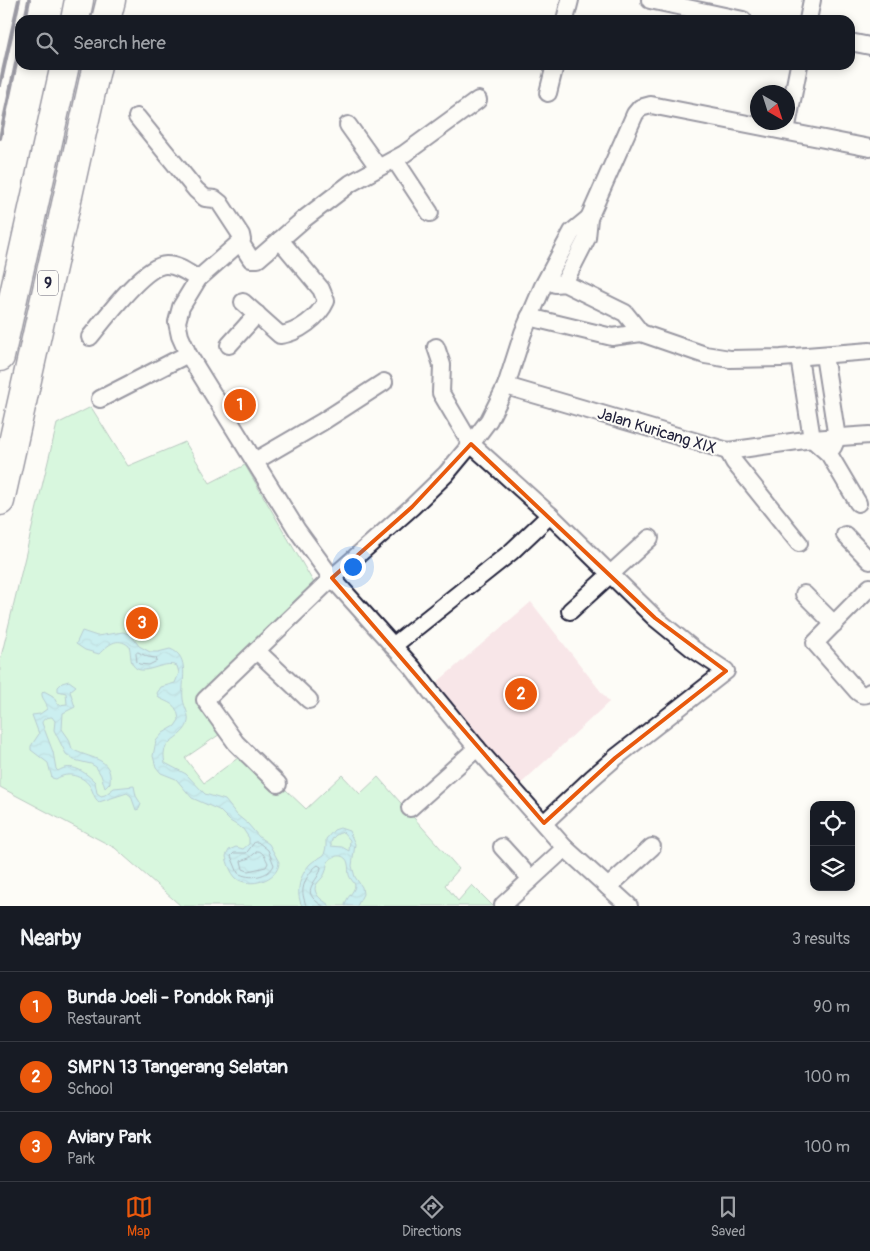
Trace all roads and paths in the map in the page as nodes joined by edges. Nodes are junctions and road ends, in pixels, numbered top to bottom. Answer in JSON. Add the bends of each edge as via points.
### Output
{"nodes":[{"id":1,"x":79,"y":0,"type":"edge"},
{"id":2,"x":111,"y":0,"type":"edge"},
{"id":3,"x":570,"y":0,"type":"edge"},
{"id":4,"x":650,"y":0,"type":"edge"},
{"id":5,"x":812,"y":0,"type":"edge"},
{"id":6,"x":76,"y":15,"type":"edge"},
{"id":7,"x":107,"y":15,"type":"edge"},
{"id":8,"x":566,"y":15,"type":"edge"},
{"id":9,"x":720,"y":15,"type":"edge"},
{"id":10,"x":809,"y":15,"type":"edge"},
{"id":11,"x":855,"y":43,"type":"edge"},
{"id":12,"x":870,"y":46,"type":"edge"},
{"id":13,"x":64,"y":70,"type":"edge"},
{"id":14,"x":95,"y":70,"type":"edge"},
{"id":15,"x":554,"y":70,"type":"edge"},
{"id":16,"x":798,"y":70,"type":"edge"},
{"id":17,"x":795,"y":85,"type":"edge"},
{"id":18,"x":548,"y":94,"type":"dead end"},
{"id":19,"x":478,"y":100,"type":"dead end"},
{"id":20,"x":137,"y":117,"type":"dead end"},
{"id":21,"x":750,"y":123,"type":"edge"},
{"id":22,"x":348,"y":125,"type":"dead end"},
{"id":23,"x":786,"y":130,"type":"edge"},
{"id":24,"x":870,"y":148,"type":"edge"},
{"id":25,"x":395,"y":160,"type":"junction"},
{"id":26,"x":378,"y":167,"type":"junction"},
{"id":27,"x":430,"y":213,"type":"dead end"},
{"id":28,"x":589,"y":218,"type":"junction"},
{"id":29,"x":280,"y":240,"type":"junction"},
{"id":30,"x":240,"y":242,"type":"junction"},
{"id":31,"x":198,"y":279,"type":"junction"},
{"id":32,"x":564,"y":283,"type":"junction"},
{"id":33,"x":543,"y":286,"type":"junction"},
{"id":34,"x":243,"y":302,"type":"dead end"},
{"id":35,"x":258,"y":314,"type":"junction"},
{"id":36,"x":530,"y":318,"type":"junction"},
{"id":37,"x":641,"y":333,"type":"junction"},
{"id":38,"x":90,"y":337,"type":"dead end"},
{"id":39,"x":229,"y":345,"type":"dead end"},
{"id":40,"x":436,"y":347,"type":"dead end"},
{"id":41,"x":870,"y":352,"type":"edge"},
{"id":42,"x":188,"y":354,"type":"junction"},
{"id":43,"x":824,"y":355,"type":"junction"},
{"id":44,"x":0,"y":357,"type":"edge"},
{"id":45,"x":799,"y":357,"type":"junction"},
{"id":46,"x":384,"y":382,"type":"dead end"},
{"id":47,"x":506,"y":386,"type":"junction"},
{"id":48,"x":100,"y":399,"type":"dead end"},
{"id":49,"x":870,"y":435,"type":"edge"},
{"id":50,"x":837,"y":438,"type":"junction"},
{"id":51,"x":812,"y":439,"type":"junction"},
{"id":52,"x":471,"y":444,"type":"junction"},
{"id":53,"x":728,"y":451,"type":"junction"},
{"id":54,"x":830,"y":454,"type":"junction"},
{"id":55,"x":255,"y":461,"type":"junction"},
{"id":56,"x":0,"y":501,"type":"edge"},
{"id":57,"x":858,"y":503,"type":"dead end"},
{"id":58,"x":550,"y":515,"type":"junction"},
{"id":59,"x":845,"y":536,"type":"dead end"},
{"id":60,"x":650,"y":538,"type":"dead end"},
{"id":61,"x":799,"y":543,"type":"dead end"},
{"id":62,"x":870,"y":561,"type":"edge"},
{"id":63,"x":610,"y":575,"type":"junction"},
{"id":64,"x":332,"y":578,"type":"junction"},
{"id":65,"x":870,"y":588,"type":"edge"},
{"id":66,"x":804,"y":594,"type":"dead end"},
{"id":67,"x":570,"y":611,"type":"dead end"},
{"id":68,"x":834,"y":624,"type":"junction"},
{"id":69,"x":393,"y":646,"type":"junction"},
{"id":70,"x":257,"y":650,"type":"junction"},
{"id":71,"x":870,"y":692,"type":"edge"},
{"id":72,"x":309,"y":700,"type":"dead end"},
{"id":73,"x":477,"y":748,"type":"junction"},
{"id":74,"x":278,"y":784,"type":"dead end"},
{"id":75,"x":410,"y":808,"type":"dead end"},
{"id":76,"x":544,"y":823,"type":"junction"},
{"id":77,"x":502,"y":847,"type":"dead end"},
{"id":78,"x":652,"y":847,"type":"dead end"},
{"id":79,"x":564,"y":848,"type":"junction"},
{"id":80,"x":531,"y":879,"type":"junction"},
{"id":81,"x":608,"y":887,"type":"junction"},
{"id":82,"x":503,"y":905,"type":"edge"},
{"id":83,"x":629,"y":906,"type":"edge"}],
"edges":[{"from":1,"to":6,"type":"highway"},
{"from":2,"to":7,"type":"highway"},
{"from":3,"to":8,"type":"street"},
{"from":4,"to":9,"type":"street"},
{"from":5,"to":10,"type":"street"},
{"from":11,"to":12,"type":"street"},
{"from":13,"to":44,"type":"highway","number":"9"},
{"from":14,"to":56,"type":"highway","number":"9"},
{"from":15,"to":18,"type":"street"},
{"from":16,"to":17,"type":"street"},
{"from":19,"to":25,"type":"street"},
{"from":20,"to":30,"type":"street","via":[[196,190],[205,198],[220,203],[241,235]]},
{"from":21,"to":28,"type":"street","via":[[645,106],[635,114]]},
{"from":22,"to":26,"type":"street"},
{"from":23,"to":24,"type":"street"},
{"from":25,"to":26,"type":"street"},
{"from":25,"to":27,"type":"street"},
{"from":26,"to":29,"type":"street","via":[[304,218]]},
{"from":28,"to":32,"type":"street","via":[[587,238]]},
{"from":28,"to":33,"type":"street","via":[[572,232]]},
{"from":29,"to":30,"type":"street","via":[[255,260]]},
{"from":29,"to":35,"type":"street","via":[[321,289],[326,301],[322,310],[290,334],[280,335]]},
{"from":30,"to":31,"type":"street"},
{"from":31,"to":38,"type":"street","via":[[173,266],[155,267],[127,292]]},
{"from":31,"to":42,"type":"street","via":[[177,322]]},
{"from":32,"to":33,"type":"street"},
{"from":32,"to":37,"type":"street","via":[[625,313]]},
{"from":33,"to":36,"type":"street"},
{"from":34,"to":35,"type":"street"},
{"from":35,"to":39,"type":"street"},
{"from":36,"to":37,"type":"street","via":[[612,337]]},
{"from":36,"to":47,"type":"street"},
{"from":37,"to":45,"type":"street","via":[[730,360]]},
{"from":40,"to":52,"type":"street","via":[[442,365],[441,393]]},
{"from":41,"to":43,"type":"street"},
{"from":42,"to":48,"type":"street"},
{"from":42,"to":55,"type":"street"},
{"from":43,"to":45,"type":"street"},
{"from":43,"to":50,"type":"street"},
{"from":45,"to":51,"type":"street"},
{"from":46,"to":55,"type":"street"},
{"from":47,"to":52,"type":"street","via":[[489,420]]},
{"from":47,"to":53,"type":"street","name":"Jalan Kuricang XIX"},
{"from":49,"to":50,"type":"street","name":"Jalan Kuricang XIX"},
{"from":50,"to":51,"type":"street","name":"Jalan Kuricang XIX"},
{"from":50,"to":54,"type":"street"},
{"from":51,"to":53,"type":"street","name":"Jalan Kuricang XIX"},
{"from":51,"to":54,"type":"street"},
{"from":52,"to":58,"type":"street"},
{"from":52,"to":64,"type":"street","via":[[412,507]]},
{"from":53,"to":61,"type":"street"},
{"from":54,"to":57,"type":"street"},
{"from":55,"to":64,"type":"street","via":[[297,530]]},
{"from":58,"to":63,"type":"street"},
{"from":58,"to":69,"type":"street","via":[[511,552]]},
{"from":59,"to":62,"type":"street"},
{"from":60,"to":63,"type":"street"},
{"from":63,"to":67,"type":"street"},
{"from":63,"to":76,"type":"street","via":[[655,618],[726,671],[609,763]]},
{"from":64,"to":69,"type":"street"},
{"from":64,"to":70,"type":"street"},
{"from":65,"to":68,"type":"street"},
{"from":66,"to":68,"type":"street"},
{"from":68,"to":71,"type":"street","via":[[815,643],[857,691],[866,695]]},
{"from":69,"to":73,"type":"street"},
{"from":70,"to":72,"type":"street"},
{"from":70,"to":74,"type":"street","via":[[205,700],[236,743]]},
{"from":73,"to":75,"type":"street"},
{"from":73,"to":76,"type":"street"},
{"from":76,"to":79,"type":"street"},
{"from":77,"to":80,"type":"street"},
{"from":78,"to":81,"type":"street"},
{"from":79,"to":80,"type":"street"},
{"from":79,"to":81,"type":"street"},
{"from":80,"to":82,"type":"street"},
{"from":81,"to":83,"type":"street"}]}
